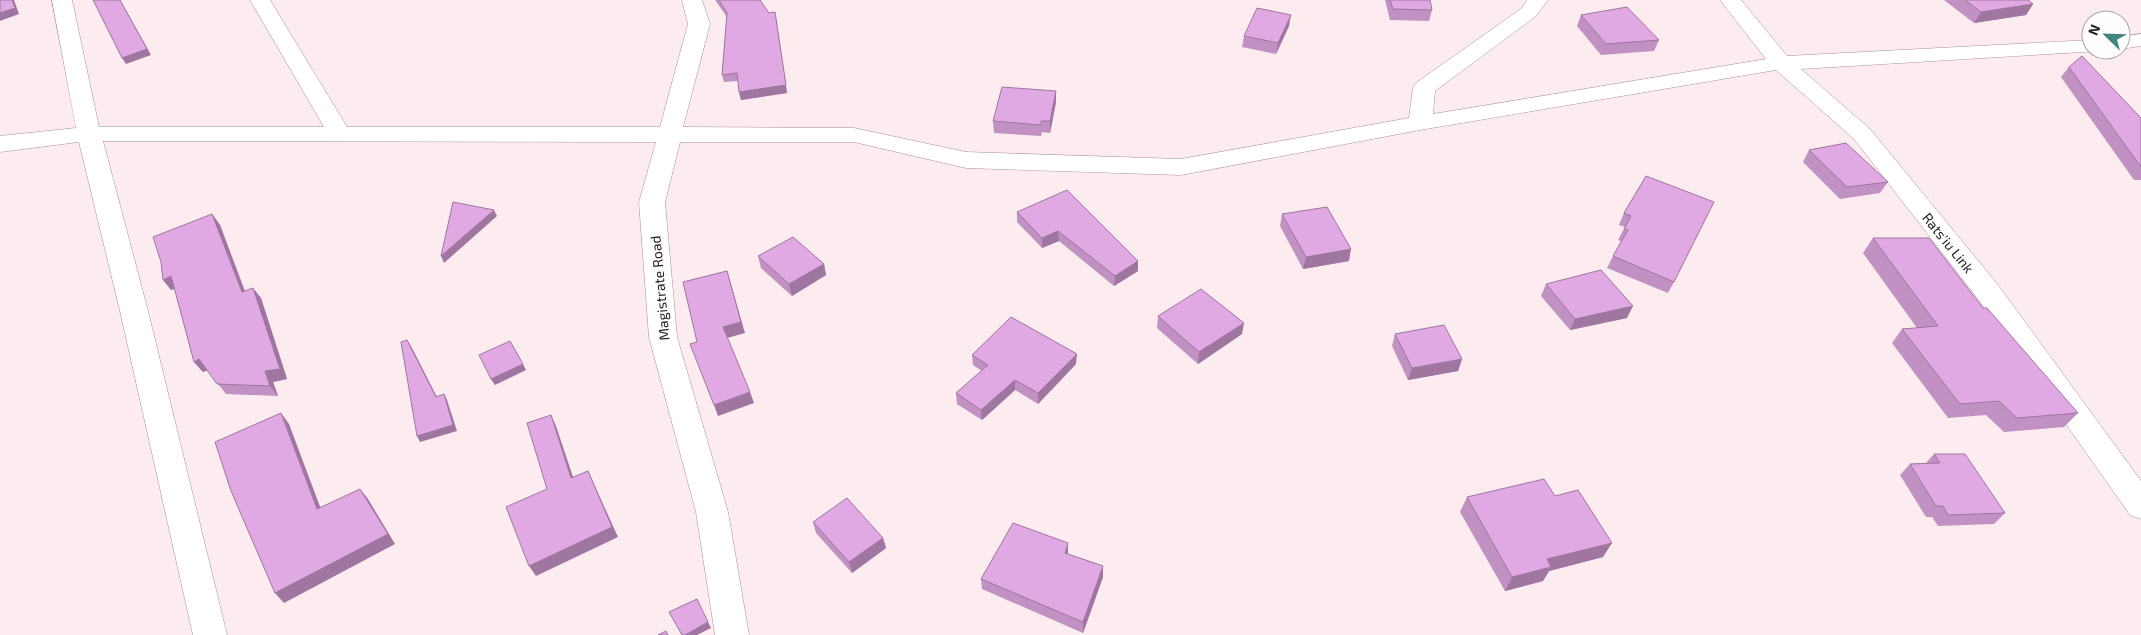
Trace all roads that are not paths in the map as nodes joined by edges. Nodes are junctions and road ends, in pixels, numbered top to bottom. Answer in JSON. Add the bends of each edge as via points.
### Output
{"nodes":[{"id":1,"x":62,"y":0,"type":"edge"},
{"id":2,"x":260,"y":0,"type":"edge"},
{"id":3,"x":692,"y":0,"type":"edge"},
{"id":4,"x":1538,"y":0,"type":"edge"},
{"id":5,"x":1730,"y":0,"type":"edge"},
{"id":6,"x":2081,"y":47,"type":"edge"},
{"id":7,"x":1781,"y":63,"type":"junction"},
{"id":8,"x":1420,"y":123,"type":"junction"},
{"id":9,"x":89,"y":134,"type":"junction"},
{"id":10,"x":668,"y":134,"type":"junction"},
{"id":11,"x":340,"y":135,"type":"junction"},
{"id":12,"x":0,"y":144,"type":"edge"},
{"id":13,"x":2141,"y":506,"type":"edge"},
{"id":14,"x":210,"y":635,"type":"edge"},
{"id":15,"x":732,"y":635,"type":"edge"}],
"edges":[{"from":1,"to":9,"type":"street"},
{"from":2,"to":11,"type":"street"},
{"from":3,"to":10,"type":"street","name":"Magistrate Road","via":[[699,24]]},
{"from":4,"to":8,"type":"street","via":[[1528,12],[1424,88]]},
{"from":5,"to":7,"type":"street","name":"Rats'iu Link"},
{"from":6,"to":7,"type":"street"},
{"from":7,"to":8,"type":"street"},
{"from":7,"to":13,"type":"street","name":"Rats'iu Link","via":[[1862,134],[1988,292]]},
{"from":8,"to":10,"type":"street","via":[[1181,167],[966,160],[854,136]]},
{"from":9,"to":11,"type":"street"},
{"from":9,"to":12,"type":"street"},
{"from":9,"to":14,"type":"street"},
{"from":10,"to":11,"type":"street"},
{"from":10,"to":15,"type":"street","name":"Magistrate Road","via":[[652,202],[663,337],[712,512]]}]}
